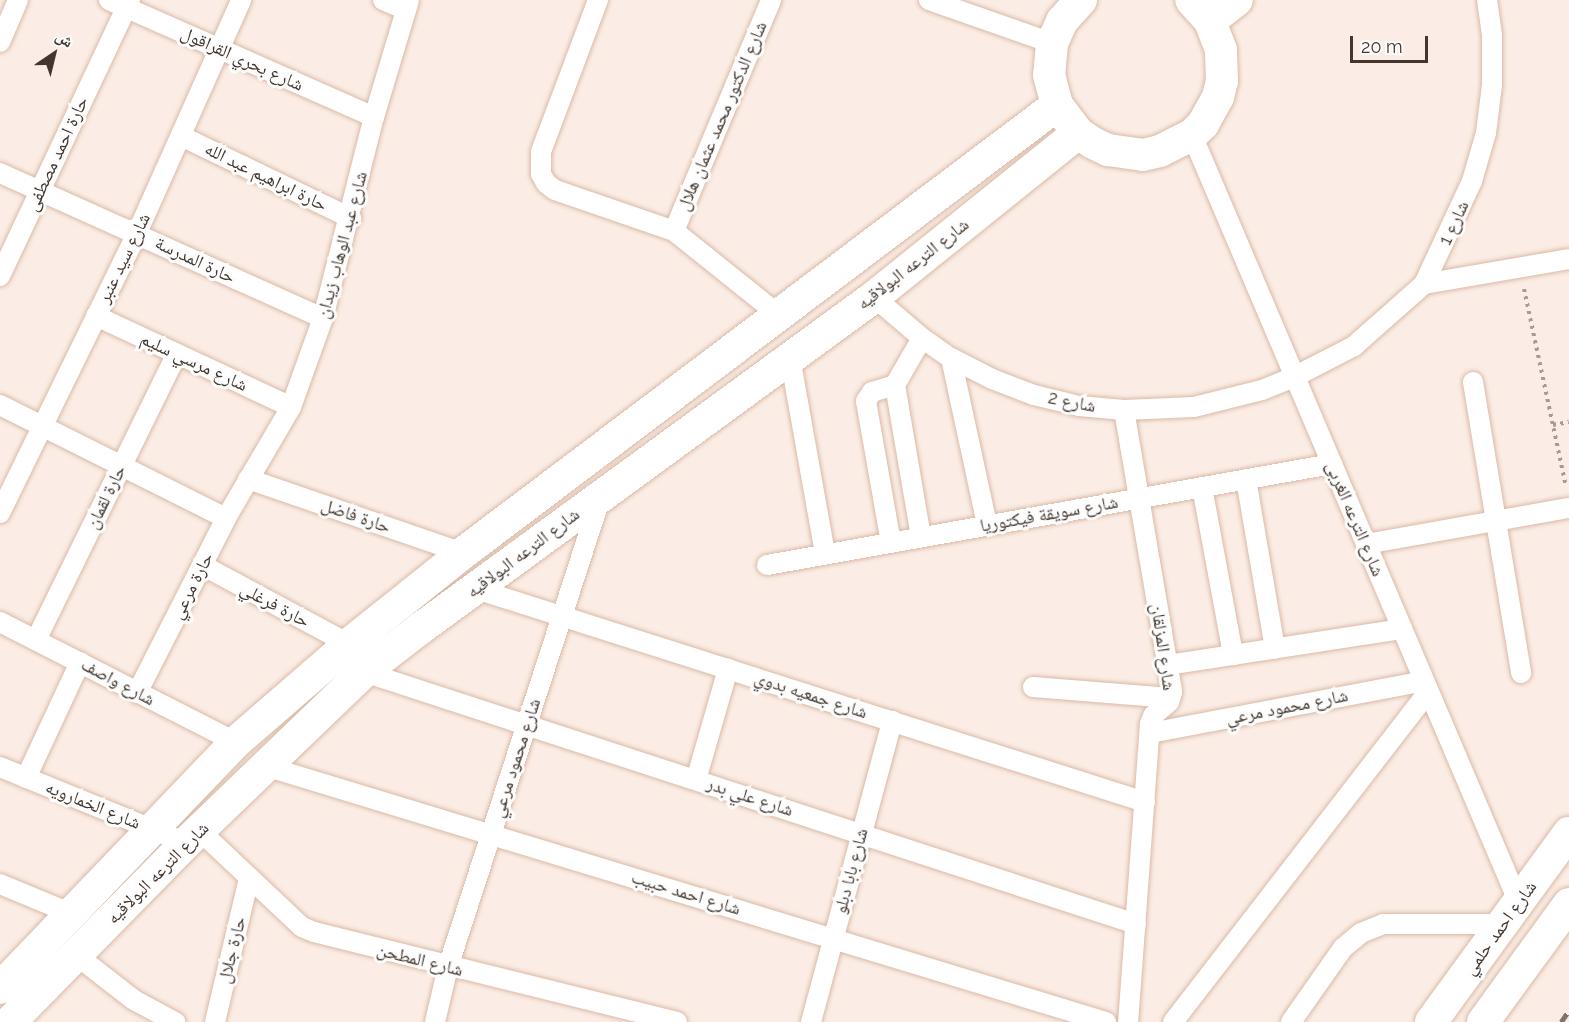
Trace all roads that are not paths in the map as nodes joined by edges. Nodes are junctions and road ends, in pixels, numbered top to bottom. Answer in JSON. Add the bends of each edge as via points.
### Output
{"nodes":[{"id":1,"x":18,"y":0,"type":"edge"},
{"id":2,"x":241,"y":0,"type":"edge"},
{"id":3,"x":383,"y":0,"type":"edge"},
{"id":4,"x":598,"y":0,"type":"edge"},
{"id":5,"x":771,"y":0,"type":"edge"},
{"id":6,"x":928,"y":0,"type":"edge"},
{"id":7,"x":1081,"y":0,"type":"edge"},
{"id":8,"x":1237,"y":0,"type":"edge"},
{"id":9,"x":1487,"y":0,"type":"edge"},
{"id":10,"x":122,"y":3,"type":"edge"},
{"id":11,"x":408,"y":5,"type":"edge"},
{"id":12,"x":1200,"y":11,"type":"edge"},
{"id":13,"x":0,"y":42,"type":"edge"},
{"id":14,"x":1052,"y":43,"type":"junction"},
{"id":15,"x":220,"y":49,"type":"junction"},
{"id":16,"x":1057,"y":105,"type":"junction"},
{"id":17,"x":374,"y":117,"type":"junction"},
{"id":18,"x":1078,"y":133,"type":"junction"},
{"id":19,"x":1192,"y":135,"type":"junction"},
{"id":20,"x":181,"y":136,"type":"junction"},
{"id":21,"x":0,"y":173,"type":"edge"},
{"id":22,"x":40,"y":191,"type":"junction"},
{"id":23,"x":351,"y":218,"type":"junction"},
{"id":24,"x":674,"y":231,"type":"junction"},
{"id":25,"x":137,"y":233,"type":"junction"},
{"id":26,"x":1569,"y":259,"type":"edge"},
{"id":27,"x":0,"y":276,"type":"edge"},
{"id":28,"x":1424,"y":284,"type":"junction"},
{"id":29,"x":874,"y":297,"type":"junction"},
{"id":30,"x":779,"y":315,"type":"junction"},
{"id":31,"x":96,"y":316,"type":"junction"},
{"id":32,"x":323,"y":318,"type":"junction"},
{"id":33,"x":922,"y":338,"type":"junction"},
{"id":34,"x":177,"y":354,"type":"junction"},
{"id":35,"x":790,"y":357,"type":"junction"},
{"id":36,"x":951,"y":358,"type":"junction"},
{"id":37,"x":1294,"y":377,"type":"junction"},
{"id":38,"x":1473,"y":382,"type":"dead end"},
{"id":39,"x":895,"y":385,"type":"junction"},
{"id":40,"x":0,"y":405,"type":"edge"},
{"id":41,"x":291,"y":407,"type":"junction"},
{"id":42,"x":1124,"y":411,"type":"junction"},
{"id":43,"x":43,"y":427,"type":"junction"},
{"id":44,"x":1332,"y":464,"type":"junction"},
{"id":45,"x":122,"y":466,"type":"junction"},
{"id":46,"x":248,"y":479,"type":"junction"},
{"id":47,"x":1246,"y":479,"type":"junction"},
{"id":48,"x":1202,"y":487,"type":"junction"},
{"id":49,"x":601,"y":495,"type":"junction"},
{"id":50,"x":1139,"y":498,"type":"junction"},
{"id":51,"x":1568,"y":499,"type":"edge"},
{"id":52,"x":0,"y":513,"type":"edge"},
{"id":53,"x":226,"y":518,"type":"junction"},
{"id":54,"x":1496,"y":520,"type":"junction"},
{"id":55,"x":987,"y":525,"type":"junction"},
{"id":56,"x":921,"y":537,"type":"junction"},
{"id":57,"x":891,"y":543,"type":"junction"},
{"id":58,"x":1366,"y":544,"type":"junction"},
{"id":59,"x":463,"y":553,"type":"junction"},
{"id":60,"x":825,"y":554,"type":"junction"},
{"id":61,"x":767,"y":565,"type":"dead end"},
{"id":62,"x":202,"y":566,"type":"junction"},
{"id":63,"x":476,"y":589,"type":"junction"},
{"id":64,"x":562,"y":616,"type":"junction"},
{"id":65,"x":0,"y":622,"type":"edge"},
{"id":66,"x":1402,"y":629,"type":"junction"},
{"id":67,"x":36,"y":640,"type":"junction"},
{"id":68,"x":349,"y":644,"type":"junction"},
{"id":69,"x":1275,"y":649,"type":"junction"},
{"id":70,"x":1233,"y":655,"type":"junction"},
{"id":71,"x":80,"y":662,"type":"junction"},
{"id":72,"x":1167,"y":665,"type":"junction"},
{"id":73,"x":728,"y":669,"type":"junction"},
{"id":74,"x":364,"y":672,"type":"junction"},
{"id":75,"x":1521,"y":673,"type":"dead end"},
{"id":76,"x":1427,"y":686,"type":"junction"},
{"id":77,"x":1033,"y":687,"type":"dead end"},
{"id":78,"x":137,"y":693,"type":"junction"},
{"id":79,"x":1171,"y":698,"type":"junction"},
{"id":80,"x":892,"y":721,"type":"junction"},
{"id":81,"x":526,"y":724,"type":"junction"},
{"id":82,"x":1150,"y":733,"type":"junction"},
{"id":83,"x":236,"y":742,"type":"junction"},
{"id":84,"x":266,"y":766,"type":"junction"},
{"id":85,"x":0,"y":767,"type":"edge"},
{"id":86,"x":26,"y":778,"type":"junction"},
{"id":87,"x":696,"y":780,"type":"junction"},
{"id":88,"x":1145,"y":802,"type":"junction"},
{"id":89,"x":150,"y":829,"type":"junction"},
{"id":90,"x":861,"y":833,"type":"junction"},
{"id":91,"x":1569,"y":833,"type":"edge"},
{"id":92,"x":491,"y":834,"type":"junction"},
{"id":93,"x":193,"y":837,"type":"junction"},
{"id":94,"x":249,"y":878,"type":"junction"},
{"id":95,"x":0,"y":884,"type":"edge"},
{"id":96,"x":1569,"y":904,"type":"edge"},
{"id":97,"x":1511,"y":913,"type":"junction"},
{"id":98,"x":72,"y":914,"type":"junction"},
{"id":99,"x":1136,"y":924,"type":"junction"},
{"id":100,"x":834,"y":938,"type":"junction"},
{"id":101,"x":76,"y":955,"type":"junction"},
{"id":102,"x":448,"y":967,"type":"junction"},
{"id":103,"x":0,"y":988,"type":"edge"},
{"id":104,"x":10,"y":1022,"type":"edge"},
{"id":105,"x":175,"y":1022,"type":"edge"},
{"id":106,"x":215,"y":1022,"type":"edge"},
{"id":107,"x":435,"y":1022,"type":"edge"},
{"id":108,"x":677,"y":1022,"type":"edge"},
{"id":109,"x":811,"y":1022,"type":"edge"},
{"id":110,"x":1106,"y":1022,"type":"edge"},
{"id":111,"x":1128,"y":1022,"type":"edge"},
{"id":112,"x":1173,"y":1022,"type":"edge"},
{"id":113,"x":1291,"y":1022,"type":"edge"},
{"id":114,"x":1431,"y":1022,"type":"edge"},
{"id":115,"x":1483,"y":1022,"type":"edge"}],
"edges":[{"from":1,"to":13,"type":"street"},
{"from":2,"to":15,"type":"street","name":"شارع سيد عنبر"},
{"from":3,"to":11,"type":"street"},
{"from":4,"to":24,"type":"street","via":[[541,152],[541,174],[555,190]]},
{"from":5,"to":24,"type":"street","name":"شارع الدكتور محمد عثمان هلال"},
{"from":6,"to":14,"type":"street"},
{"from":7,"to":14,"type":"main road","via":[[1062,21]]},
{"from":8,"to":12,"type":"main road"},
{"from":9,"to":28,"type":"street","name":"شارع 1","via":[[1492,85],[1486,133],[1472,181]]},
{"from":10,"to":15,"type":"street","name":"شارع بحري القراقول"},
{"from":10,"to":22,"type":"street","name":"حارة احمد مصطفى"},
{"from":11,"to":17,"type":"street","name":"شارع عبد الوهاب زيدان"},
{"from":12,"to":19,"type":"main road","via":[[1221,50],[1222,81],[1212,111]]},
{"from":14,"to":16,"type":"main road","via":[[1049,75]]},
{"from":15,"to":17,"type":"street","name":"شارع بحري القراقول"},
{"from":15,"to":20,"type":"street","name":"شارع سيد عنبر"},
{"from":16,"to":18,"type":"main road"},
{"from":16,"to":30,"type":"main road","name":"شارع الترعه البولاقيه"},
{"from":17,"to":23,"type":"street","name":"شارع عبد الوهاب زيدان"},
{"from":18,"to":19,"type":"main road","via":[[1108,150],[1126,154],[1161,151]]},
{"from":18,"to":29,"type":"main road","name":"شارع الترعه البولاقيه"},
{"from":19,"to":37,"type":"street","name":"شارع الترعه الغربى"},
{"from":20,"to":23,"type":"street","name":"حارة ابراهيم عبد الله"},
{"from":20,"to":25,"type":"street","name":"شارع سيد عنبر"},
{"from":21,"to":22,"type":"street","name":"حارة المدرسة"},
{"from":22,"to":25,"type":"street","name":"حارة المدرسة"},
{"from":22,"to":27,"type":"street","name":"حارة احمد مصطفى"},
{"from":23,"to":32,"type":"street","name":"شارع عبد الوهاب زيدان"},
{"from":24,"to":30,"type":"street"},
{"from":25,"to":31,"type":"street","name":"شارع سيد عنبر"},
{"from":25,"to":32,"type":"street","name":"حارة المدرسة"},
{"from":26,"to":28,"type":"street"},
{"from":28,"to":37,"type":"street","name":"شارع 1","via":[[1354,346]]},
{"from":29,"to":33,"type":"street","name":"شارع 2"},
{"from":29,"to":35,"type":"main road","name":"شارع الترعه البولاقيه"},
{"from":30,"to":59,"type":"main road","name":"شارع الترعه البولاقيه"},
{"from":31,"to":34,"type":"street","name":"شارع مرسي سليم"},
{"from":31,"to":43,"type":"street","name":"شارع سيد عنبر"},
{"from":32,"to":41,"type":"street","name":"شارع عبد الوهاب زيدان"},
{"from":33,"to":36,"type":"street","name":"شارع 2"},
{"from":33,"to":39,"type":"street"},
{"from":34,"to":41,"type":"street","name":"شارع مرسي سليم"},
{"from":34,"to":45,"type":"street","name":"حارة لقمان"},
{"from":35,"to":49,"type":"main road","name":"شارع الترعه البولاقيه"},
{"from":35,"to":60,"type":"street"},
{"from":36,"to":42,"type":"street","name":"شارع 2","via":[[1034,395]]},
{"from":36,"to":55,"type":"street"},
{"from":37,"to":42,"type":"street","name":"شارع 2","via":[[1262,390],[1194,407]]},
{"from":37,"to":44,"type":"street","name":"شارع الترعه الغربى"},
{"from":38,"to":54,"type":"street"},
{"from":39,"to":56,"type":"street"},
{"from":39,"to":57,"type":"street","via":[[872,392],[866,401]]},
{"from":40,"to":43,"type":"street"},
{"from":41,"to":46,"type":"street","name":"شارع عبد الوهاب زيدان"},
{"from":42,"to":50,"type":"street","name":"شارع المزلقان"},
{"from":43,"to":45,"type":"street"},
{"from":43,"to":52,"type":"street","name":"شارع سيد عنبر"},
{"from":44,"to":47,"type":"street","name":"شارع سويقة فيكتوريا"},
{"from":44,"to":58,"type":"street","name":"شارع الترعه الغربى"},
{"from":45,"to":53,"type":"street"},
{"from":45,"to":67,"type":"street","name":"حارة لقمان"},
{"from":46,"to":53,"type":"street","name":"حارة مرعي"},
{"from":46,"to":59,"type":"street","name":"حارة فاضل"},
{"from":47,"to":48,"type":"street","name":"شارع سويقة فيكتوريا"},
{"from":47,"to":69,"type":"street"},
{"from":48,"to":50,"type":"street","name":"شارع سويقة فيكتوريا"},
{"from":48,"to":70,"type":"street"},
{"from":49,"to":63,"type":"main road","name":"شارع الترعه البولاقيه"},
{"from":49,"to":64,"type":"street","name":"شارع محمود مرعي"},
{"from":50,"to":55,"type":"street","name":"شارع سويقة فيكتوريا"},
{"from":50,"to":72,"type":"street","name":"شارع المزلقان"},
{"from":51,"to":54,"type":"street"},
{"from":53,"to":62,"type":"street","name":"حارة مرعي"},
{"from":54,"to":58,"type":"street"},
{"from":54,"to":75,"type":"street"},
{"from":55,"to":56,"type":"street","name":"شارع سويقة فيكتوريا"},
{"from":56,"to":57,"type":"street","name":"شارع سويقة فيكتوريا"},
{"from":57,"to":60,"type":"street","name":"شارع سويقة فيكتوريا"},
{"from":58,"to":66,"type":"street","name":"شارع الترعه الغربى"},
{"from":59,"to":68,"type":"main road","name":"شارع الترعه البولاقيه"},
{"from":60,"to":61,"type":"street","name":"شارع سويقة فيكتوريا"},
{"from":62,"to":68,"type":"street","name":"حارة فرغلي"},
{"from":62,"to":78,"type":"street","name":"حارة مرعي"},
{"from":63,"to":64,"type":"street","name":"شارع جمعيه بدوي"},
{"from":63,"to":74,"type":"main road","name":"شارع الترعه البولاقيه"},
{"from":64,"to":73,"type":"street","name":"شارع جمعيه بدوي"},
{"from":64,"to":81,"type":"street","name":"شارع محمود مرعي"},
{"from":65,"to":67,"type":"street","name":"شارع واصف"},
{"from":66,"to":69,"type":"street"},
{"from":66,"to":76,"type":"street","name":"شارع الترعه الغربى"},
{"from":67,"to":71,"type":"street","name":"شارع واصف"},
{"from":68,"to":83,"type":"main road","name":"شارع الترعه البولاقيه"},
{"from":69,"to":70,"type":"street"},
{"from":70,"to":72,"type":"street"},
{"from":71,"to":78,"type":"street","name":"شارع واصف"},
{"from":71,"to":86,"type":"street"},
{"from":72,"to":79,"type":"street","name":"شارع المزلقان"},
{"from":73,"to":80,"type":"street","name":"شارع جمعيه بدوي"},
{"from":73,"to":87,"type":"street"},
{"from":74,"to":81,"type":"street","name":"شارع علي بدر"},
{"from":74,"to":84,"type":"main road","name":"شارع الترعه البولاقيه"},
{"from":76,"to":82,"type":"street","name":"شارع محمود مرعي"},
{"from":76,"to":97,"type":"street","name":"شارع الترعه الغربى"},
{"from":76,"to":112,"type":"street"},
{"from":77,"to":79,"type":"street"},
{"from":78,"to":83,"type":"street","name":"شارع واصف"},
{"from":79,"to":82,"type":"street","name":"شارع المزلقان","via":[[1154,716]]},
{"from":80,"to":88,"type":"street","name":"شارع جمعيه بدوي"},
{"from":80,"to":90,"type":"street","name":"شارع بابا دبلو"},
{"from":81,"to":87,"type":"street","name":"شارع علي بدر"},
{"from":81,"to":92,"type":"street","name":"شارع محمود مرعي"},
{"from":82,"to":88,"type":"street","name":"شارع المزلقان"},
{"from":83,"to":89,"type":"main road","name":"شارع الترعه البولاقيه"},
{"from":84,"to":92,"type":"street","name":"شارع احمد حبيب"},
{"from":84,"to":93,"type":"main road","name":"شارع الترعه البولاقيه"},
{"from":85,"to":86,"type":"street","name":"شارع الخمارويه"},
{"from":86,"to":89,"type":"street","name":"شارع الخمارويه"},
{"from":87,"to":90,"type":"street","name":"شارع علي بدر"},
{"from":88,"to":99,"type":"street","name":"شارع المزلقان"},
{"from":89,"to":93,"type":"street","name":"شارع الخمارويه"},
{"from":89,"to":98,"type":"main road","name":"شارع الترعه البولاقيه"},
{"from":90,"to":99,"type":"street","name":"شارع علي بدر"},
{"from":90,"to":100,"type":"street","name":"شارع بابا دبلو"},
{"from":91,"to":97,"type":"main road","name":"شارع احمد حلمي"},
{"from":92,"to":100,"type":"street","name":"شارع احمد حبيب"},
{"from":92,"to":102,"type":"street","name":"شارع محمود مرعي"},
{"from":93,"to":94,"type":"street","name":"شارع المطحن"},
{"from":93,"to":101,"type":"main road","name":"شارع الترعه البولاقيه"},
{"from":94,"to":102,"type":"street","name":"شارع المطحن","via":[[302,927]]},
{"from":94,"to":106,"type":"street","name":"حارة جلال"},
{"from":95,"to":98,"type":"street"},
{"from":96,"to":115,"type":"main road"},
{"from":97,"to":113,"type":"street","via":[[1383,924],[1361,933],[1343,948]]},
{"from":97,"to":114,"type":"main road","name":"شارع احمد حلمي"},
{"from":98,"to":103,"type":"main road","name":"شارع الترعه البولاقيه"},
{"from":99,"to":111,"type":"street","name":"شارع المزلقان"},
{"from":100,"to":109,"type":"street","name":"شارع بابا دبلو"},
{"from":100,"to":110,"type":"street","name":"شارع احمد حبيب"},
{"from":101,"to":104,"type":"main road","name":"شارع الترعه البولاقيه"},
{"from":101,"to":105,"type":"street","via":[[134,1000]]},
{"from":102,"to":107,"type":"street","name":"شارع محمود مرعي"},
{"from":102,"to":108,"type":"street","name":"شارع المطحن"}]}
